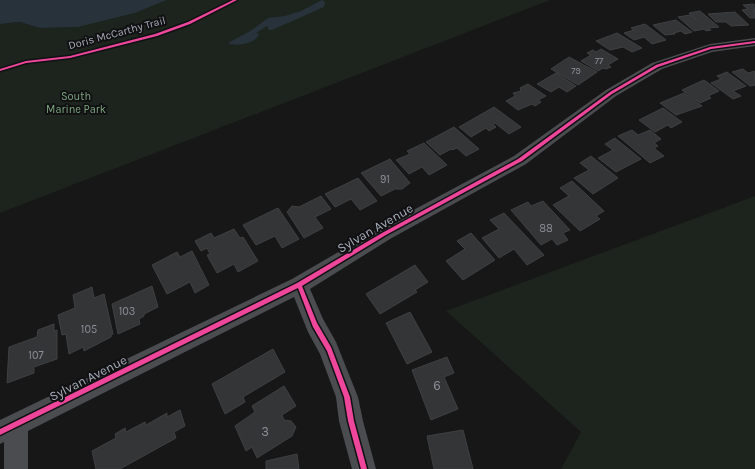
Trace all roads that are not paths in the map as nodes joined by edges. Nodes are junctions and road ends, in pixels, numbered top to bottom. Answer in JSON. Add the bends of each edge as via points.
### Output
{"nodes":[{"id":1,"x":755,"y":42,"type":"edge"},
{"id":2,"x":299,"y":285,"type":"junction"},
{"id":3,"x":8,"y":429,"type":"edge"},
{"id":4,"x":16,"y":469,"type":"edge"},
{"id":5,"x":364,"y":469,"type":"edge"}],
"edges":[{"from":1,"to":2,"type":"street","name":"Sylvan Avenue","via":[[710,48],[666,61],[611,93],[520,160],[384,234]]},
{"from":2,"to":3,"type":"street","name":"Sylvan Avenue"},
{"from":2,"to":5,"type":"street","via":[[315,325],[329,349],[347,397]]},
{"from":3,"to":4,"type":"street"}]}
